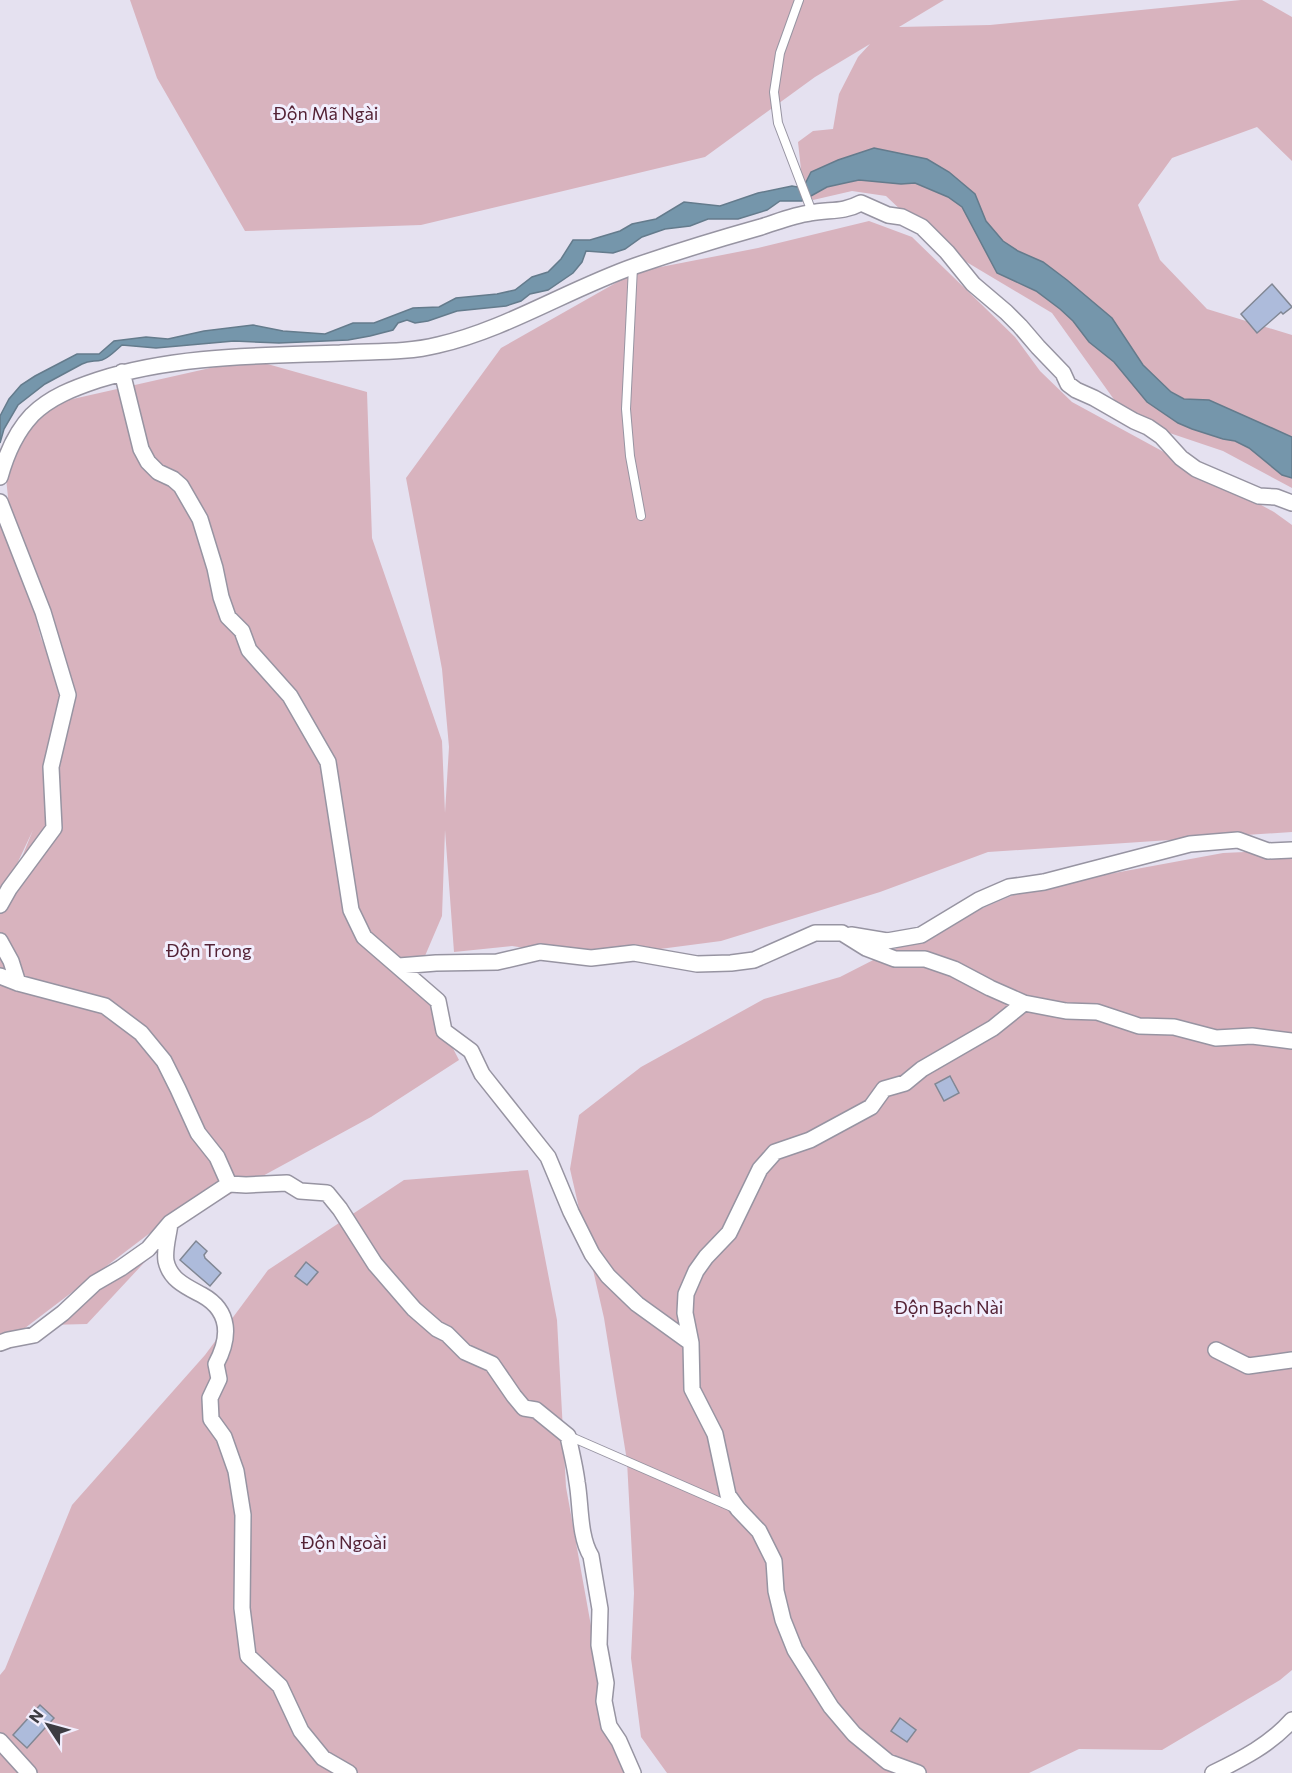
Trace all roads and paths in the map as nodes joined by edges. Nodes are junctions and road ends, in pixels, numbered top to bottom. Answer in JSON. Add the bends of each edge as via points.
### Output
{"nodes":[{"id":1,"x":800,"y":0,"type":"edge"},
{"id":2,"x":810,"y":206,"type":"junction"},
{"id":3,"x":633,"y":267,"type":"junction"},
{"id":4,"x":122,"y":372,"type":"junction"},
{"id":5,"x":0,"y":477,"type":"edge"},
{"id":6,"x":0,"y":502,"type":"edge"},
{"id":7,"x":1292,"y":504,"type":"edge"},
{"id":8,"x":641,"y":516,"type":"dead end"},
{"id":9,"x":1292,"y":850,"type":"edge"},
{"id":10,"x":0,"y":905,"type":"edge"},
{"id":11,"x":842,"y":933,"type":"junction"},
{"id":12,"x":0,"y":941,"type":"edge"},
{"id":13,"x":399,"y":966,"type":"junction"},
{"id":14,"x":0,"y":976,"type":"edge"},
{"id":15,"x":18,"y":984,"type":"junction"},
{"id":16,"x":1024,"y":1003,"type":"junction"},
{"id":17,"x":1292,"y":1041,"type":"edge"},
{"id":18,"x":229,"y":1184,"type":"junction"},
{"id":19,"x":170,"y":1223,"type":"junction"},
{"id":20,"x":0,"y":1343,"type":"edge"},
{"id":21,"x":691,"y":1343,"type":"junction"},
{"id":22,"x":1216,"y":1350,"type":"dead end"},
{"id":23,"x":1292,"y":1360,"type":"edge"},
{"id":24,"x":568,"y":1436,"type":"junction"},
{"id":25,"x":738,"y":1509,"type":"junction"},
{"id":26,"x":1292,"y":1720,"type":"edge"},
{"id":27,"x":0,"y":1741,"type":"edge"},
{"id":28,"x":29,"y":1773,"type":"edge"},
{"id":29,"x":349,"y":1773,"type":"edge"},
{"id":30,"x":633,"y":1773,"type":"edge"},
{"id":31,"x":918,"y":1773,"type":"edge"},
{"id":32,"x":1213,"y":1773,"type":"edge"}],
"edges":[{"from":1,"to":2,"type":"lane","via":[[780,53],[774,92],[778,123]]},
{"from":2,"to":3,"type":"street"},
{"from":2,"to":7,"type":"street","via":[[849,209],[861,203],[922,227],[973,284],[1020,326],[1076,390],[1148,427],[1196,469],[1259,496],[1276,497]]},
{"from":3,"to":4,"type":"street","via":[[473,335],[439,345],[405,351],[227,357]]},
{"from":3,"to":8,"type":"lane","via":[[626,409]]},
{"from":4,"to":5,"type":"street","via":[[50,400],[19,432]]},
{"from":4,"to":13,"type":"street","via":[[141,449],[148,462],[181,486],[200,519],[228,617],[242,631],[249,650],[290,696],[328,762],[351,910],[364,937]]},
{"from":6,"to":10,"type":"street","via":[[43,612],[68,695],[51,767],[54,828]]},
{"from":9,"to":11,"type":"street","via":[[1268,851],[1238,840],[1190,844],[1044,882],[1009,887],[921,935],[887,941]]},
{"from":11,"to":13,"type":"street","via":[[815,933],[754,960],[731,963],[697,964],[634,953],[591,958],[540,952],[497,962]]},
{"from":11,"to":16,"type":"street","via":[[895,959],[925,959],[954,969]]},
{"from":12,"to":15,"type":"street"},
{"from":13,"to":21,"type":"street","via":[[438,1001],[444,1031],[471,1051],[482,1074],[548,1157],[592,1254],[608,1276]]},
{"from":14,"to":15,"type":"street"},
{"from":15,"to":18,"type":"street","via":[[105,1006],[141,1033],[164,1061],[198,1133],[217,1157]]},
{"from":16,"to":17,"type":"street","via":[[1097,1012],[1139,1026],[1174,1027],[1216,1038],[1252,1036]]},
{"from":16,"to":21,"type":"street","via":[[993,1028],[905,1083],[884,1089],[871,1107],[810,1140],[775,1152],[760,1168],[729,1233],[706,1257],[689,1286],[685,1312]]},
{"from":18,"to":19,"type":"street"},
{"from":18,"to":24,"type":"street","via":[[287,1184],[300,1191],[327,1193],[375,1264],[414,1309],[465,1352],[492,1364],[524,1408],[536,1410]]},
{"from":19,"to":20,"type":"street","via":[[148,1249],[95,1282],[34,1335]]},
{"from":19,"to":29,"type":"street","via":[[166,1261],[178,1281],[216,1305],[226,1327],[224,1350],[216,1364],[219,1379],[210,1398],[212,1419],[224,1437],[236,1472],[243,1515],[242,1608],[248,1656],[280,1686],[301,1731],[323,1758]]},
{"from":21,"to":25,"type":"street","via":[[692,1389],[715,1434],[728,1496]]},
{"from":22,"to":23,"type":"street","via":[[1248,1366]]},
{"from":24,"to":25,"type":"lane"},
{"from":24,"to":30,"type":"street","via":[[600,1609],[604,1701],[609,1726]]},
{"from":25,"to":31,"type":"street","via":[[759,1531],[774,1561],[783,1620],[795,1650],[831,1707],[854,1734],[888,1762]]},
{"from":26,"to":32,"type":"street","via":[[1264,1744]]},
{"from":27,"to":28,"type":"street"}]}
